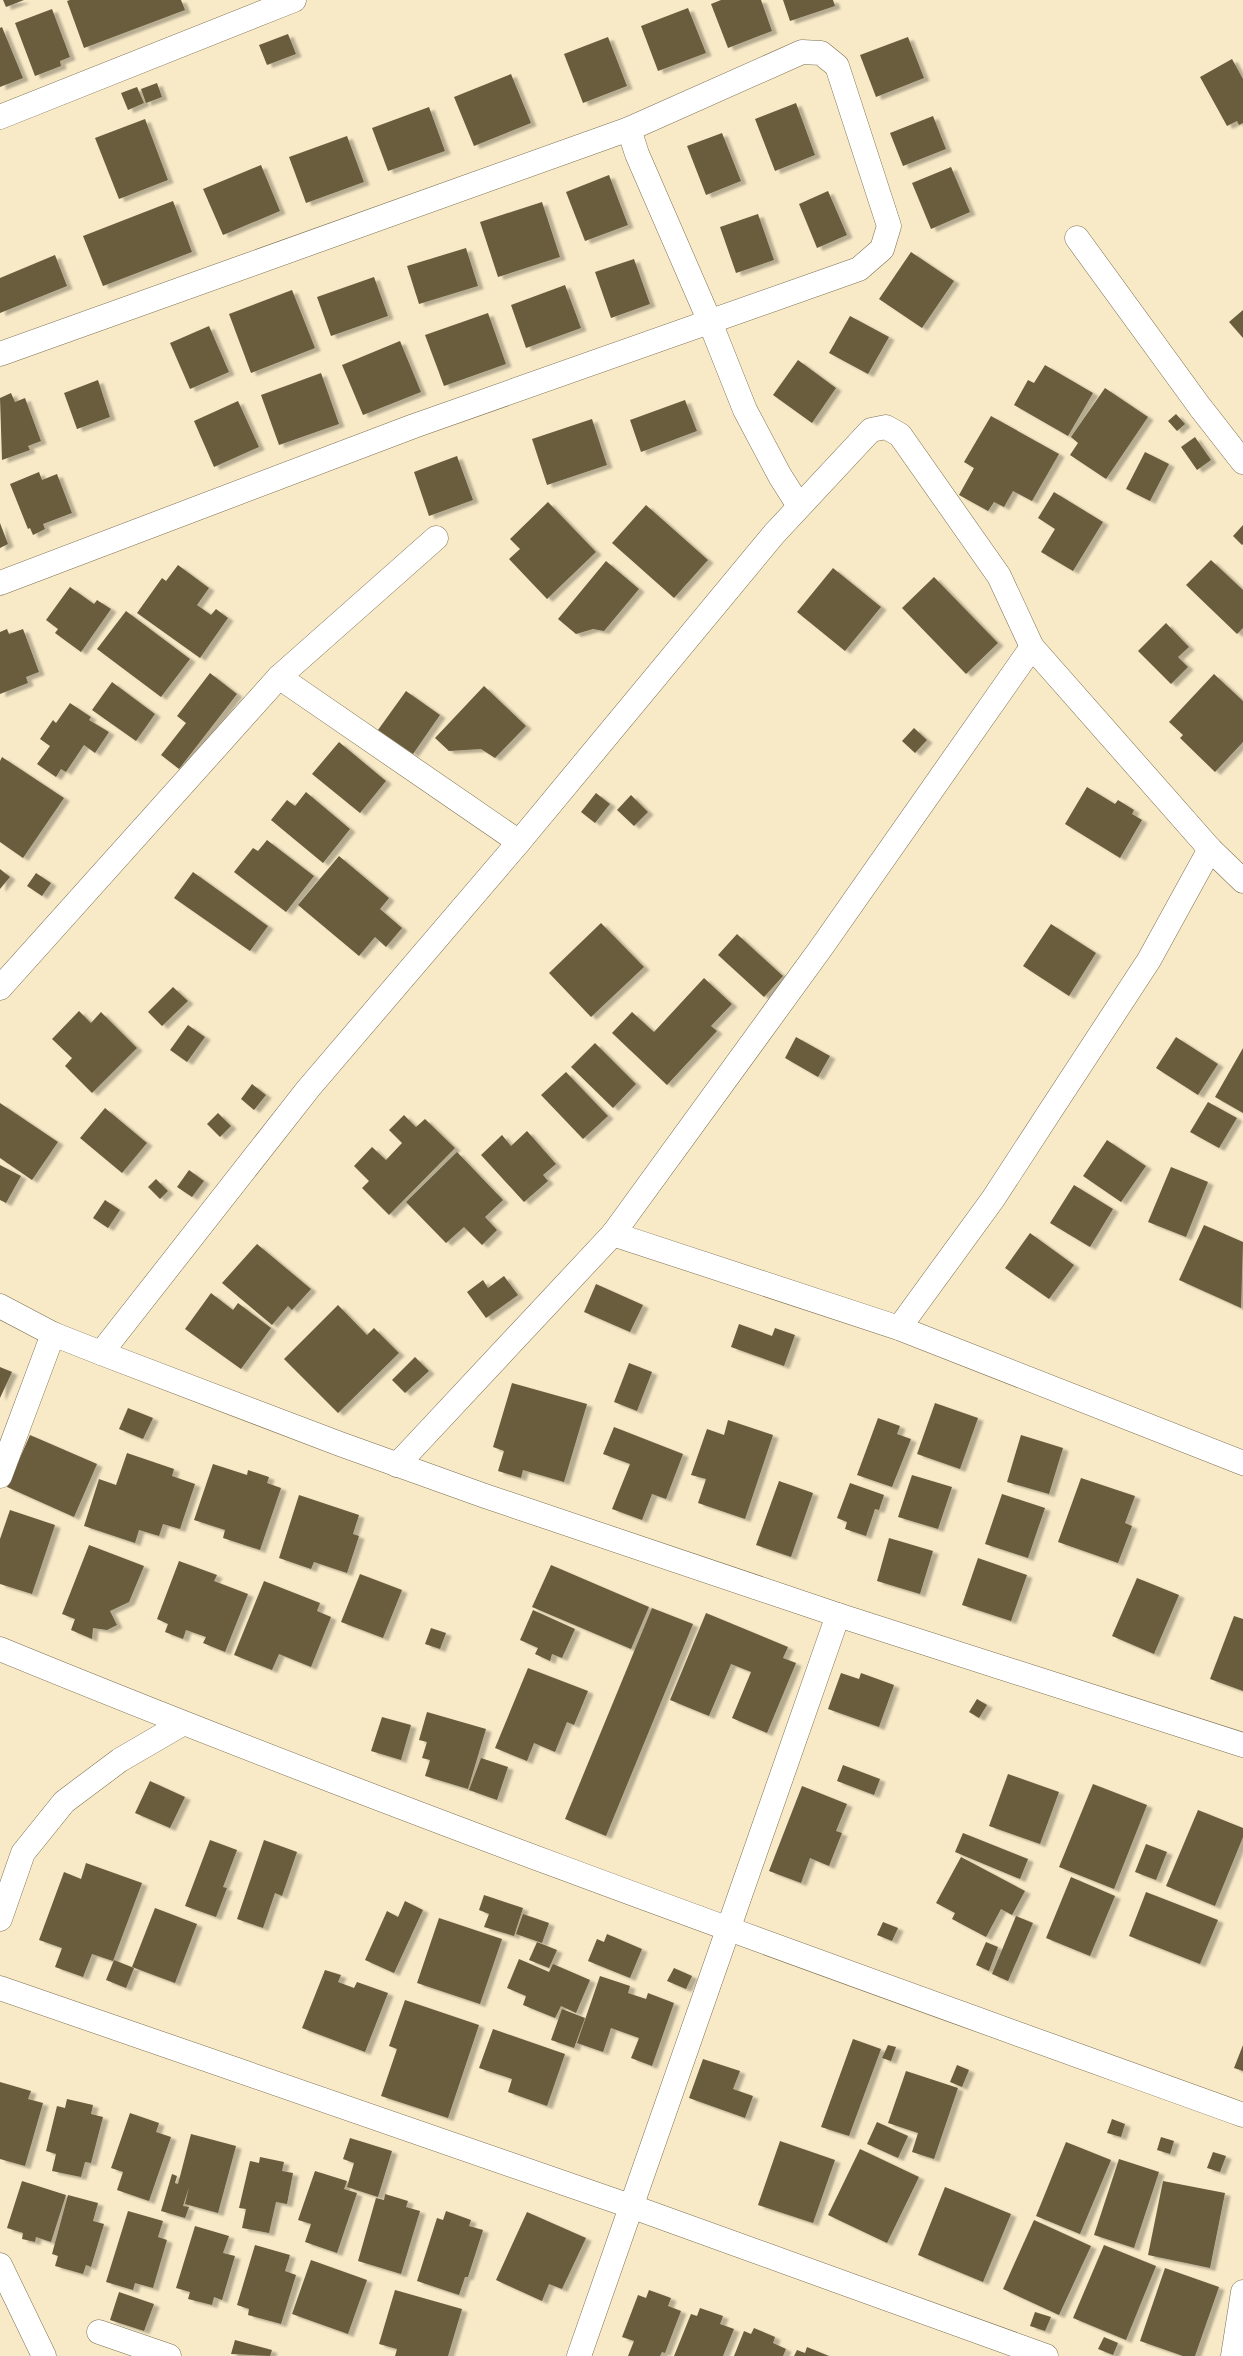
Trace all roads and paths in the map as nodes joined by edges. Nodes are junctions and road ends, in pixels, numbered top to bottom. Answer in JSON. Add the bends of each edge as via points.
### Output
{"nodes":[{"id":1,"x":294,"y":0,"type":"edge"},
{"id":2,"x":0,"y":117,"type":"edge"},
{"id":3,"x":629,"y":129,"type":"junction"},
{"id":4,"x":1077,"y":238,"type":"dead end"},
{"id":5,"x":710,"y":322,"type":"junction"},
{"id":6,"x":0,"y":354,"type":"edge"},
{"id":7,"x":1243,"y":462,"type":"edge"},
{"id":8,"x":799,"y":506,"type":"junction"},
{"id":9,"x":436,"y":538,"type":"dead end"},
{"id":10,"x":0,"y":583,"type":"edge"},
{"id":11,"x":1032,"y":647,"type":"junction"},
{"id":12,"x":279,"y":677,"type":"junction"},
{"id":13,"x":519,"y":842,"type":"junction"},
{"id":14,"x":1210,"y":849,"type":"junction"},
{"id":15,"x":1243,"y":881,"type":"edge"},
{"id":16,"x":0,"y":988,"type":"edge"},
{"id":17,"x":613,"y":1234,"type":"junction"},
{"id":18,"x":0,"y":1306,"type":"edge"},
{"id":19,"x":899,"y":1328,"type":"junction"},
{"id":20,"x":53,"y":1334,"type":"junction"},
{"id":21,"x":101,"y":1353,"type":"junction"},
{"id":22,"x":1243,"y":1463,"type":"edge"},
{"id":23,"x":397,"y":1465,"type":"junction"},
{"id":24,"x":0,"y":1476,"type":"edge"},
{"id":25,"x":838,"y":1615,"type":"junction"},
{"id":26,"x":0,"y":1649,"type":"edge"},
{"id":27,"x":182,"y":1724,"type":"junction"},
{"id":28,"x":1243,"y":1745,"type":"edge"},
{"id":29,"x":0,"y":1919,"type":"edge"},
{"id":30,"x":727,"y":1930,"type":"junction"},
{"id":31,"x":0,"y":1988,"type":"edge"},
{"id":32,"x":1243,"y":2116,"type":"edge"},
{"id":33,"x":633,"y":2207,"type":"junction"},
{"id":34,"x":0,"y":2265,"type":"edge"},
{"id":35,"x":1243,"y":2292,"type":"edge"},
{"id":36,"x":99,"y":2332,"type":"dead end"},
{"id":37,"x":44,"y":2356,"type":"edge"},
{"id":38,"x":169,"y":2356,"type":"edge"},
{"id":39,"x":579,"y":2356,"type":"edge"},
{"id":40,"x":1046,"y":2356,"type":"edge"},
{"id":41,"x":1233,"y":2356,"type":"edge"}],
"edges":[{"from":1,"to":2,"type":"street"},
{"from":3,"to":5,"type":"street"},
{"from":3,"to":5,"type":"street","via":[[802,52],[821,53],[836,66],[889,226],[882,249],[859,269]]},
{"from":3,"to":6,"type":"street"},
{"from":4,"to":7,"type":"street"},
{"from":5,"to":8,"type":"street","via":[[745,410]]},
{"from":5,"to":10,"type":"street","via":[[414,426]]},
{"from":8,"to":11,"type":"street","via":[[871,430],[886,427],[900,435],[999,576]]},
{"from":8,"to":13,"type":"street"},
{"from":9,"to":12,"type":"street"},
{"from":11,"to":14,"type":"street"},
{"from":11,"to":17,"type":"street","via":[[822,948]]},
{"from":12,"to":13,"type":"street"},
{"from":12,"to":16,"type":"street"},
{"from":13,"to":21,"type":"street","via":[[308,1089]]},
{"from":14,"to":15,"type":"street"},
{"from":14,"to":19,"type":"street","via":[[1149,960],[993,1199]]},
{"from":17,"to":19,"type":"street"},
{"from":17,"to":23,"type":"street"},
{"from":18,"to":20,"type":"street"},
{"from":19,"to":22,"type":"street"},
{"from":20,"to":21,"type":"street"},
{"from":20,"to":24,"type":"street"},
{"from":21,"to":23,"type":"street"},
{"from":23,"to":25,"type":"street"},
{"from":25,"to":28,"type":"street"},
{"from":25,"to":30,"type":"street"},
{"from":26,"to":27,"type":"street"},
{"from":27,"to":29,"type":"street","via":[[120,1760],[64,1802],[23,1854]]},
{"from":27,"to":30,"type":"street"},
{"from":30,"to":32,"type":"street"},
{"from":30,"to":33,"type":"street"},
{"from":31,"to":33,"type":"street"},
{"from":33,"to":39,"type":"street"},
{"from":33,"to":40,"type":"street"},
{"from":34,"to":37,"type":"street"},
{"from":35,"to":41,"type":"street"},
{"from":36,"to":38,"type":"street"}]}
